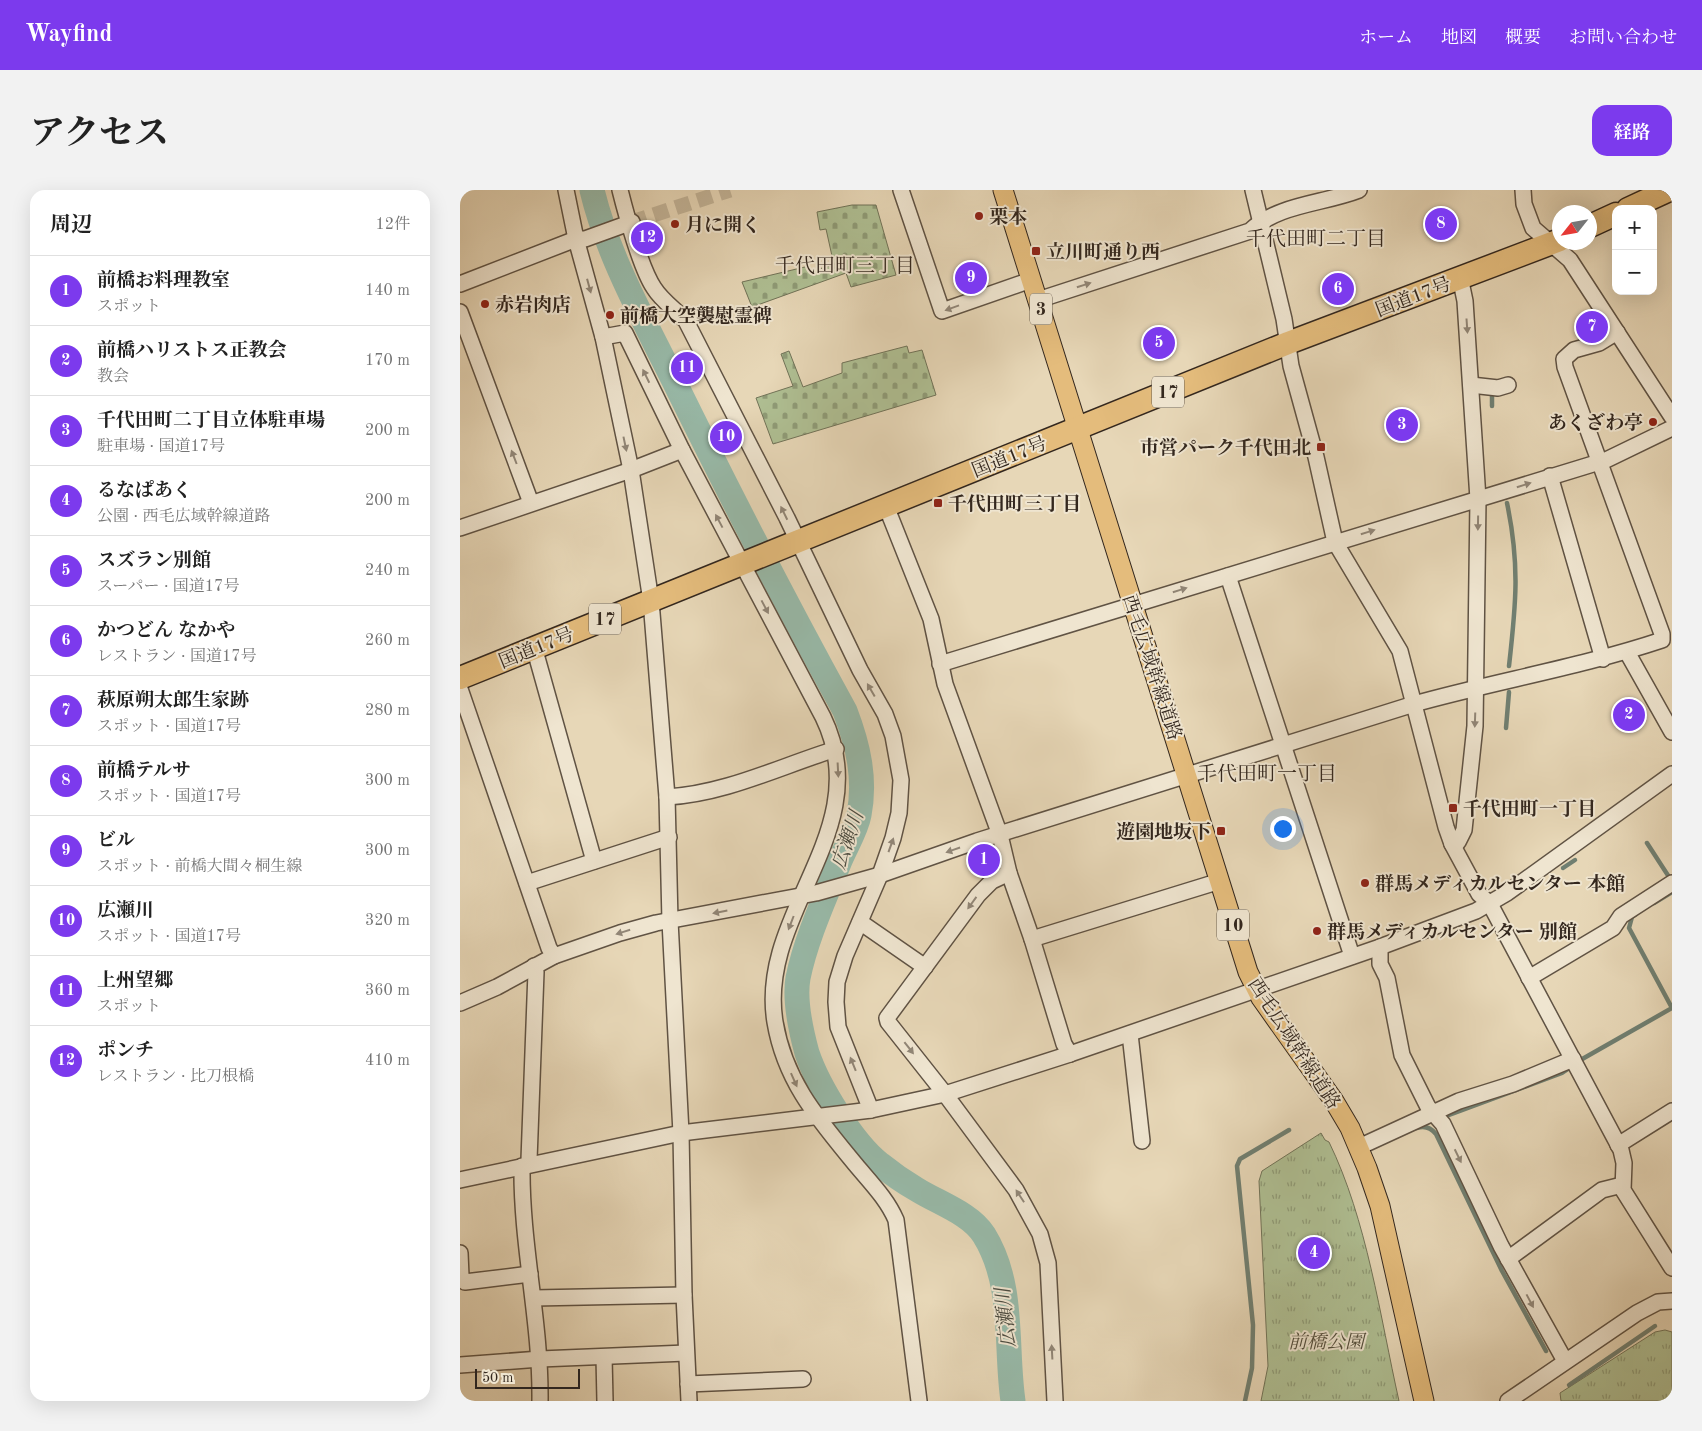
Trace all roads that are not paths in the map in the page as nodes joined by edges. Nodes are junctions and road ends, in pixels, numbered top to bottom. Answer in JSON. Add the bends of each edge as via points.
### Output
{"nodes":[{"id":1,"x":566,"y":190,"type":"edge"},
{"id":2,"x":620,"y":190,"type":"edge"},
{"id":3,"x":901,"y":190,"type":"edge"},
{"id":4,"x":1003,"y":190,"type":"edge"},
{"id":5,"x":1252,"y":190,"type":"edge"},
{"id":6,"x":1360,"y":190,"type":"edge"},
{"id":7,"x":1523,"y":190,"type":"edge"},
{"id":8,"x":1669,"y":190,"type":"edge"},
{"id":9,"x":1637,"y":205,"type":"edge"},
{"id":10,"x":1612,"y":216,"type":"edge"},
{"id":11,"x":1259,"y":222,"type":"junction"},
{"id":12,"x":1597,"y":223,"type":"edge"},
{"id":13,"x":626,"y":224,"type":"junction"},
{"id":14,"x":581,"y":239,"type":"junction"},
{"id":15,"x":1552,"y":240,"type":"edge"},
{"id":16,"x":1552,"y":243,"type":"edge"},
{"id":17,"x":1562,"y":250,"type":"edge"},
{"id":18,"x":1460,"y":277,"type":"junction"},
{"id":19,"x":1031,"y":280,"type":"junction"},
{"id":20,"x":460,"y":284,"type":"edge"},
{"id":21,"x":1038,"y":300,"type":"junction"},
{"id":22,"x":460,"y":312,"type":"edge"},
{"id":23,"x":1617,"y":332,"type":"junction"},
{"id":24,"x":603,"y":337,"type":"junction"},
{"id":25,"x":1288,"y":344,"type":"junction"},
{"id":26,"x":1471,"y":385,"type":"junction"},
{"id":27,"x":1508,"y":385,"type":"dead end"},
{"id":28,"x":1672,"y":416,"type":"edge"},
{"id":29,"x":1077,"y":428,"type":"junction"},
{"id":30,"x":1672,"y":428,"type":"edge"},
{"id":31,"x":682,"y":450,"type":"junction"},
{"id":32,"x":1600,"y":461,"type":"junction"},
{"id":33,"x":630,"y":470,"type":"junction"},
{"id":34,"x":1550,"y":476,"type":"junction"},
{"id":35,"x":1478,"y":499,"type":"junction"},
{"id":36,"x":531,"y":502,"type":"junction"},
{"id":37,"x":886,"y":506,"type":"junction"},
{"id":38,"x":460,"y":528,"type":"edge"},
{"id":39,"x":1334,"y":542,"type":"junction"},
{"id":40,"x":787,"y":545,"type":"junction"},
{"id":41,"x":746,"y":562,"type":"junction"},
{"id":42,"x":1228,"y":576,"type":"junction"},
{"id":43,"x":651,"y":602,"type":"junction"},
{"id":44,"x":1133,"y":604,"type":"junction"},
{"id":45,"x":534,"y":647,"type":"junction"},
{"id":46,"x":1627,"y":652,"type":"junction"},
{"id":47,"x":1603,"y":660,"type":"junction"},
{"id":48,"x":940,"y":664,"type":"junction"},
{"id":49,"x":460,"y":678,"type":"edge"},
{"id":50,"x":1476,"y":687,"type":"junction"},
{"id":51,"x":460,"y":689,"type":"edge"},
{"id":52,"x":1414,"y":704,"type":"junction"},
{"id":53,"x":1672,"y":732,"type":"edge"},
{"id":54,"x":1282,"y":744,"type":"junction"},
{"id":55,"x":836,"y":749,"type":"junction"},
{"id":56,"x":1672,"y":774,"type":"edge"},
{"id":57,"x":1187,"y":775,"type":"junction"},
{"id":58,"x":667,"y":797,"type":"junction"},
{"id":59,"x":1000,"y":835,"type":"junction"},
{"id":60,"x":669,"y":838,"type":"junction"},
{"id":61,"x":1452,"y":844,"type":"junction"},
{"id":62,"x":594,"y":861,"type":"junction"},
{"id":63,"x":1009,"y":873,"type":"junction"},
{"id":64,"x":880,"y":875,"type":"junction"},
{"id":65,"x":1220,"y":881,"type":"junction"},
{"id":66,"x":527,"y":883,"type":"junction"},
{"id":67,"x":1672,"y":883,"type":"edge"},
{"id":68,"x":809,"y":894,"type":"junction"},
{"id":69,"x":1490,"y":904,"type":"junction"},
{"id":70,"x":670,"y":921,"type":"junction"},
{"id":71,"x":860,"y":922,"type":"junction"},
{"id":72,"x":1032,"y":939,"type":"junction"},
{"id":73,"x":1380,"y":947,"type":"junction"},
{"id":74,"x":554,"y":956,"type":"junction"},
{"id":75,"x":1352,"y":956,"type":"junction"},
{"id":76,"x":534,"y":966,"type":"junction"},
{"id":77,"x":925,"y":967,"type":"junction"},
{"id":78,"x":1529,"y":978,"type":"junction"},
{"id":79,"x":1256,"y":990,"type":"junction"},
{"id":80,"x":460,"y":1003,"type":"edge"},
{"id":81,"x":1130,"y":1034,"type":"junction"},
{"id":82,"x":1070,"y":1054,"type":"junction"},
{"id":83,"x":1573,"y":1059,"type":"junction"},
{"id":84,"x":945,"y":1094,"type":"junction"},
{"id":85,"x":871,"y":1110,"type":"junction"},
{"id":86,"x":1434,"y":1113,"type":"junction"},
{"id":87,"x":819,"y":1115,"type":"junction"},
{"id":88,"x":1670,"y":1118,"type":"edge"},
{"id":89,"x":682,"y":1133,"type":"junction"},
{"id":90,"x":1142,"y":1141,"type":"dead end"},
{"id":91,"x":1618,"y":1145,"type":"junction"},
{"id":92,"x":1359,"y":1147,"type":"junction"},
{"id":93,"x":527,"y":1164,"type":"junction"},
{"id":94,"x":460,"y":1180,"type":"edge"},
{"id":95,"x":1622,"y":1185,"type":"junction"},
{"id":96,"x":460,"y":1253,"type":"edge"},
{"id":97,"x":1508,"y":1259,"type":"junction"},
{"id":98,"x":1672,"y":1268,"type":"edge"},
{"id":99,"x":530,"y":1274,"type":"junction"},
{"id":100,"x":684,"y":1295,"type":"junction"},
{"id":101,"x":534,"y":1298,"type":"junction"},
{"id":102,"x":1672,"y":1300,"type":"edge"},
{"id":103,"x":686,"y":1353,"type":"junction"},
{"id":104,"x":604,"y":1357,"type":"junction"},
{"id":105,"x":540,"y":1359,"type":"junction"},
{"id":106,"x":1565,"y":1361,"type":"junction"},
{"id":107,"x":460,"y":1365,"type":"edge"},
{"id":108,"x":803,"y":1379,"type":"dead end"},
{"id":109,"x":688,"y":1384,"type":"junction"},
{"id":110,"x":540,"y":1401,"type":"edge"},
{"id":111,"x":605,"y":1401,"type":"edge"},
{"id":112,"x":689,"y":1401,"type":"edge"},
{"id":113,"x":918,"y":1401,"type":"edge"},
{"id":114,"x":1055,"y":1401,"type":"edge"},
{"id":115,"x":1424,"y":1401,"type":"edge"},
{"id":116,"x":1508,"y":1401,"type":"edge"}],
"edges":[{"from":1,"to":14,"type":"street"},
{"from":2,"to":13,"type":"street"},
{"from":19,"to":3,"type":"street","one_way":true,"via":[[942,311]]},
{"from":4,"to":19,"type":"main road","number":"3"},
{"from":5,"to":11,"type":"street"},
{"from":6,"to":11,"type":"street","via":[[1282,211]]},
{"from":7,"to":15,"type":"street","via":[[1524,204],[1533,228]]},
{"from":8,"to":9,"type":"highway"},
{"from":10,"to":12,"type":"highway"},
{"from":21,"to":11,"type":"street","one_way":true,"via":[[1250,231]]},
{"from":11,"to":25,"type":"street"},
{"from":13,"to":14,"type":"street"},
{"from":40,"to":13,"type":"street","one_way":true,"via":[[783,509],[686,321],[663,300],[650,282]]},
{"from":14,"to":20,"type":"street"},
{"from":14,"to":24,"type":"street","one_way":true},
{"from":16,"to":18,"type":"highway","name":"国道17号","number":"17"},
{"from":17,"to":23,"type":"street"},
{"from":18,"to":25,"type":"highway","name":"国道17号","number":"17"},
{"from":18,"to":26,"type":"street","one_way":true,"via":[[1465,301]]},
{"from":19,"to":21,"type":"main road","number":"3"},
{"from":21,"to":29,"type":"main road","number":"3"},
{"from":36,"to":22,"type":"street","one_way":true},
{"from":23,"to":28,"type":"street"},
{"from":23,"to":32,"type":"street","via":[[1574,350],[1564,359]]},
{"from":31,"to":24,"type":"street","one_way":true,"via":[[625,333]]},
{"from":24,"to":33,"type":"street","one_way":true},
{"from":25,"to":29,"type":"highway","name":"国道17号","number":"17"},
{"from":25,"to":39,"type":"street"},
{"from":26,"to":27,"type":"street","via":[[1498,388]]},
{"from":26,"to":35,"type":"street"},
{"from":29,"to":37,"type":"highway","name":"国道17号","number":"17"},
{"from":29,"to":44,"type":"main road","name":"西毛広域幹線道路","number":"10"},
{"from":30,"to":32,"type":"street"},
{"from":31,"to":33,"type":"street"},
{"from":41,"to":31,"type":"street","one_way":true},
{"from":32,"to":34,"type":"street"},
{"from":32,"to":46,"type":"street","via":[[1662,634],[1662,640]]},
{"from":33,"to":36,"type":"street"},
{"from":33,"to":43,"type":"street"},
{"from":35,"to":34,"type":"street","one_way":true},
{"from":34,"to":47,"type":"street"},
{"from":39,"to":35,"type":"street","one_way":true},
{"from":35,"to":50,"type":"street","one_way":true},
{"from":36,"to":38,"type":"street"},
{"from":37,"to":40,"type":"highway","name":"国道17号","number":"17"},
{"from":37,"to":48,"type":"street","via":[[931,619]]},
{"from":39,"to":42,"type":"street"},
{"from":39,"to":52,"type":"street","via":[[1400,651]]},
{"from":40,"to":41,"type":"highway","name":"国道17号","number":"17"},
{"from":64,"to":40,"type":"street","one_way":true,"via":[[899,813],[900,780],[893,736],[885,714]]},
{"from":41,"to":43,"type":"highway","name":"国道17号","number":"17"},
{"from":41,"to":55,"type":"street","one_way":true},
{"from":44,"to":42,"type":"street","one_way":true},
{"from":42,"to":54,"type":"street"},
{"from":43,"to":45,"type":"highway","name":"国道17号","number":"17"},
{"from":43,"to":58,"type":"street"},
{"from":44,"to":48,"type":"street"},
{"from":44,"to":57,"type":"main road","name":"西毛広域幹線道路","number":"10"},
{"from":45,"to":49,"type":"highway","name":"国道17号","number":"17"},
{"from":45,"to":62,"type":"street"},
{"from":46,"to":47,"type":"street"},
{"from":46,"to":53,"type":"street"},
{"from":47,"to":50,"type":"street"},
{"from":48,"to":59,"type":"street"},
{"from":50,"to":52,"type":"street"},
{"from":50,"to":61,"type":"street","one_way":true,"via":[[1464,830],[1458,842]]},
{"from":51,"to":66,"type":"street"},
{"from":52,"to":54,"type":"street"},
{"from":52,"to":61,"type":"street"},
{"from":54,"to":57,"type":"street"},
{"from":54,"to":75,"type":"street"},
{"from":55,"to":58,"type":"street","via":[[732,784]]},
{"from":55,"to":68,"type":"street","one_way":true,"via":[[836,809],[813,872]]},
{"from":56,"to":69,"type":"street"},
{"from":57,"to":59,"type":"street"},
{"from":57,"to":65,"type":"main road","name":"西毛広域幹線道路","number":"10"},
{"from":58,"to":60,"type":"street"},
{"from":59,"to":63,"type":"street"},
{"from":59,"to":64,"type":"street","one_way":true},
{"from":60,"to":62,"type":"street"},
{"from":60,"to":70,"type":"street"},
{"from":61,"to":69,"type":"street","via":[[1479,894]]},
{"from":62,"to":66,"type":"street"},
{"from":63,"to":72,"type":"street"},
{"from":63,"to":77,"type":"street","one_way":true,"via":[[992,881],[978,895]]},
{"from":64,"to":68,"type":"street"},
{"from":64,"to":71,"type":"street"},
{"from":65,"to":72,"type":"street"},
{"from":65,"to":79,"type":"main road","name":"西毛広域幹線道路","number":"10"},
{"from":66,"to":74,"type":"street"},
{"from":67,"to":78,"type":"street","via":[[1621,916],[1613,928]]},
{"from":68,"to":70,"type":"street","one_way":true},
{"from":68,"to":87,"type":"street","one_way":true,"via":[[783,944],[777,967],[774,1004],[775,1021],[787,1064],[801,1094]]},
{"from":69,"to":73,"type":"street"},
{"from":69,"to":78,"type":"street"},
{"from":70,"to":74,"type":"street","one_way":true,"via":[[620,933]]},
{"from":70,"to":89,"type":"street"},
{"from":71,"to":77,"type":"street"},
{"from":85,"to":71,"type":"street","one_way":true,"via":[[838,1026],[836,1002],[840,973]]},
{"from":72,"to":82,"type":"street","via":[[1064,1044]]},
{"from":73,"to":75,"type":"street"},
{"from":73,"to":86,"type":"street","via":[[1380,964],[1387,978],[1402,1054]]},
{"from":74,"to":76,"type":"street"},
{"from":75,"to":79,"type":"street"},
{"from":76,"to":80,"type":"street"},
{"from":76,"to":93,"type":"street"},
{"from":77,"to":84,"type":"street","one_way":true,"via":[[887,1018]]},
{"from":78,"to":83,"type":"street"},
{"from":79,"to":81,"type":"street"},
{"from":79,"to":92,"type":"main road","name":"西毛広域幹線道路","number":"10","via":[[1334,1101]]},
{"from":81,"to":82,"type":"street"},
{"from":81,"to":90,"type":"street"},
{"from":82,"to":84,"type":"street"},
{"from":83,"to":86,"type":"street"},
{"from":83,"to":91,"type":"street"},
{"from":84,"to":85,"type":"street"},
{"from":114,"to":84,"type":"street","one_way":true,"via":[[1045,1248],[1019,1196]]},
{"from":85,"to":87,"type":"street"},
{"from":86,"to":92,"type":"street"},
{"from":86,"to":97,"type":"street","one_way":true,"via":[[1443,1124]]},
{"from":87,"to":89,"type":"street"},
{"from":87,"to":113,"type":"street","via":[[883,1197],[896,1220]]},
{"from":88,"to":91,"type":"street"},
{"from":89,"to":93,"type":"street"},
{"from":89,"to":100,"type":"street"},
{"from":91,"to":95,"type":"street","via":[[1624,1159]]},
{"from":92,"to":115,"type":"main road","name":"西毛広域幹線道路","number":"10","via":[[1380,1206]]},
{"from":93,"to":94,"type":"street"},
{"from":93,"to":99,"type":"street"},
{"from":95,"to":97,"type":"street","via":[[1602,1190]]},
{"from":95,"to":98,"type":"street"},
{"from":96,"to":99,"type":"street","via":[[461,1276],[465,1282]]},
{"from":97,"to":106,"type":"street","one_way":true},
{"from":99,"to":101,"type":"street"},
{"from":100,"to":101,"type":"street"},
{"from":100,"to":103,"type":"street"},
{"from":101,"to":105,"type":"street"},
{"from":102,"to":106,"type":"street","via":[[1646,1307]]},
{"from":103,"to":104,"type":"street"},
{"from":103,"to":109,"type":"street"},
{"from":104,"to":105,"type":"street"},
{"from":104,"to":111,"type":"street"},
{"from":105,"to":107,"type":"street"},
{"from":105,"to":110,"type":"street"},
{"from":106,"to":116,"type":"street"},
{"from":108,"to":109,"type":"street"},
{"from":109,"to":112,"type":"street"}]}
